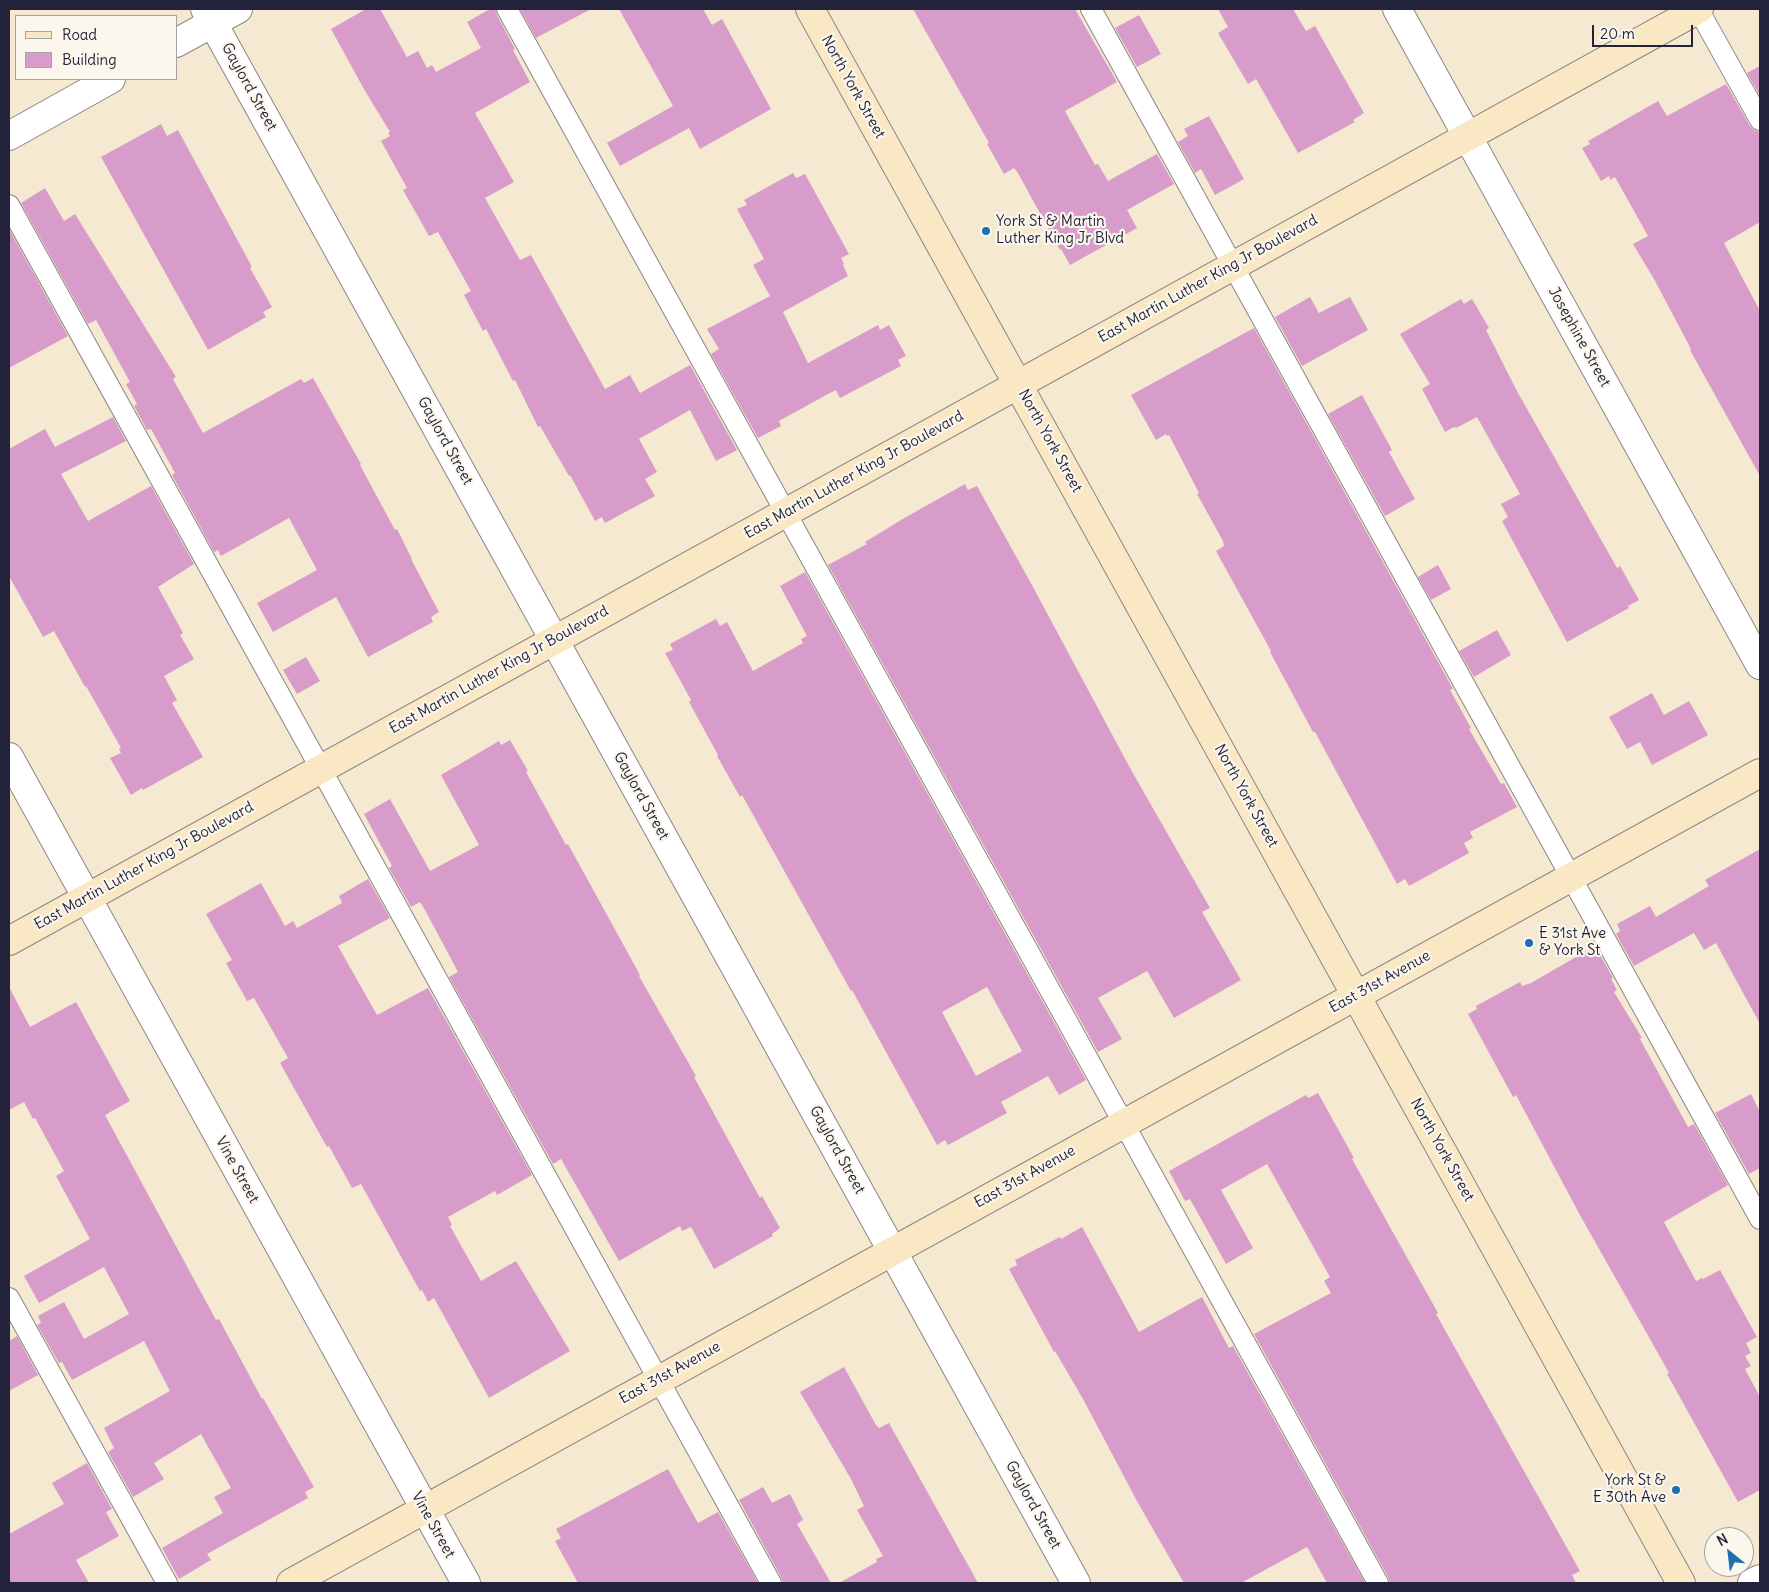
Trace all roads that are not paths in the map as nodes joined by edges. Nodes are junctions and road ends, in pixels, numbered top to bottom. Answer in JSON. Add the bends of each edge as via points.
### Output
{"nodes":[{"id":1,"x":238,"y":9,"type":"edge"},
{"id":2,"x":507,"y":9,"type":"edge"},
{"id":3,"x":810,"y":9,"type":"edge"},
{"id":4,"x":1091,"y":9,"type":"edge"},
{"id":5,"x":1398,"y":9,"type":"edge"},
{"id":6,"x":1698,"y":9,"type":"edge"},
{"id":7,"x":209,"y":16,"type":"edge"},
{"id":8,"x":178,"y":41,"type":"edge"},
{"id":9,"x":110,"y":80,"type":"edge"},
{"id":10,"x":1760,"y":120,"type":"edge"},
{"id":11,"x":9,"y":136,"type":"edge"},
{"id":12,"x":1468,"y":136,"type":"junction"},
{"id":13,"x":9,"y":205,"type":"edge"},
{"id":14,"x":1233,"y":266,"type":"junction"},
{"id":15,"x":1018,"y":384,"type":"junction"},
{"id":16,"x":786,"y":512,"type":"junction"},
{"id":17,"x":554,"y":640,"type":"junction"},
{"id":18,"x":1760,"y":665,"type":"edge"},
{"id":19,"x":9,"y":757,"type":"edge"},
{"id":20,"x":321,"y":769,"type":"junction"},
{"id":21,"x":1760,"y":773,"type":"edge"},
{"id":22,"x":1571,"y":877,"type":"junction"},
{"id":23,"x":87,"y":898,"type":"junction"},
{"id":24,"x":9,"y":941,"type":"edge"},
{"id":25,"x":1356,"y":995,"type":"junction"},
{"id":26,"x":1123,"y":1123,"type":"junction"},
{"id":27,"x":1760,"y":1219,"type":"edge"},
{"id":28,"x":892,"y":1251,"type":"junction"},
{"id":29,"x":9,"y":1298,"type":"edge"},
{"id":30,"x":658,"y":1380,"type":"junction"},
{"id":31,"x":424,"y":1509,"type":"junction"},
{"id":32,"x":1760,"y":1579,"type":"edge"},
{"id":33,"x":167,"y":1583,"type":"edge"},
{"id":34,"x":291,"y":1583,"type":"edge"},
{"id":35,"x":466,"y":1583,"type":"edge"},
{"id":36,"x":771,"y":1583,"type":"edge"},
{"id":37,"x":1076,"y":1583,"type":"edge"},
{"id":38,"x":1378,"y":1583,"type":"edge"},
{"id":39,"x":1681,"y":1583,"type":"edge"},
{"id":40,"x":1752,"y":1583,"type":"edge"}],
"edges":[{"from":1,"to":7,"type":"street"},
{"from":2,"to":16,"type":"lane"},
{"from":3,"to":15,"type":"main road","name":"North York Street"},
{"from":4,"to":14,"type":"lane"},
{"from":5,"to":12,"type":"street","name":"Josephine Street"},
{"from":6,"to":10,"type":"lane"},
{"from":6,"to":12,"type":"main road","name":"East Martin Luther King Jr Boulevard"},
{"from":7,"to":8,"type":"street"},
{"from":7,"to":17,"type":"street","name":"Gaylord Street"},
{"from":9,"to":11,"type":"street"},
{"from":12,"to":14,"type":"main road","name":"East Martin Luther King Jr Boulevard"},
{"from":12,"to":18,"type":"street","name":"Josephine Street"},
{"from":13,"to":20,"type":"lane"},
{"from":14,"to":15,"type":"main road","name":"East Martin Luther King Jr Boulevard"},
{"from":14,"to":22,"type":"lane"},
{"from":15,"to":16,"type":"main road","name":"East Martin Luther King Jr Boulevard"},
{"from":15,"to":25,"type":"main road","name":"North York Street"},
{"from":16,"to":17,"type":"main road","name":"East Martin Luther King Jr Boulevard"},
{"from":16,"to":26,"type":"lane"},
{"from":17,"to":20,"type":"main road","name":"East Martin Luther King Jr Boulevard"},
{"from":17,"to":28,"type":"street","name":"Gaylord Street"},
{"from":19,"to":23,"type":"street","name":"Vine Street"},
{"from":20,"to":23,"type":"main road","name":"East Martin Luther King Jr Boulevard"},
{"from":20,"to":30,"type":"lane"},
{"from":21,"to":22,"type":"main road","name":"East 31st Avenue"},
{"from":22,"to":25,"type":"main road","name":"East 31st Avenue"},
{"from":22,"to":27,"type":"lane"},
{"from":23,"to":24,"type":"main road","name":"East Martin Luther King Jr Boulevard"},
{"from":23,"to":31,"type":"street","name":"Vine Street"},
{"from":25,"to":26,"type":"main road","name":"East 31st Avenue"},
{"from":25,"to":39,"type":"main road","name":"North York Street"},
{"from":26,"to":28,"type":"main road","name":"East 31st Avenue"},
{"from":26,"to":38,"type":"lane"},
{"from":28,"to":30,"type":"main road","name":"East 31st Avenue"},
{"from":28,"to":37,"type":"street","name":"Gaylord Street"},
{"from":29,"to":33,"type":"lane"},
{"from":30,"to":31,"type":"main road","name":"East 31st Avenue"},
{"from":30,"to":36,"type":"lane"},
{"from":31,"to":34,"type":"main road","name":"East 31st Avenue"},
{"from":31,"to":35,"type":"street","name":"Vine Street"},
{"from":32,"to":40,"type":"street"}]}
